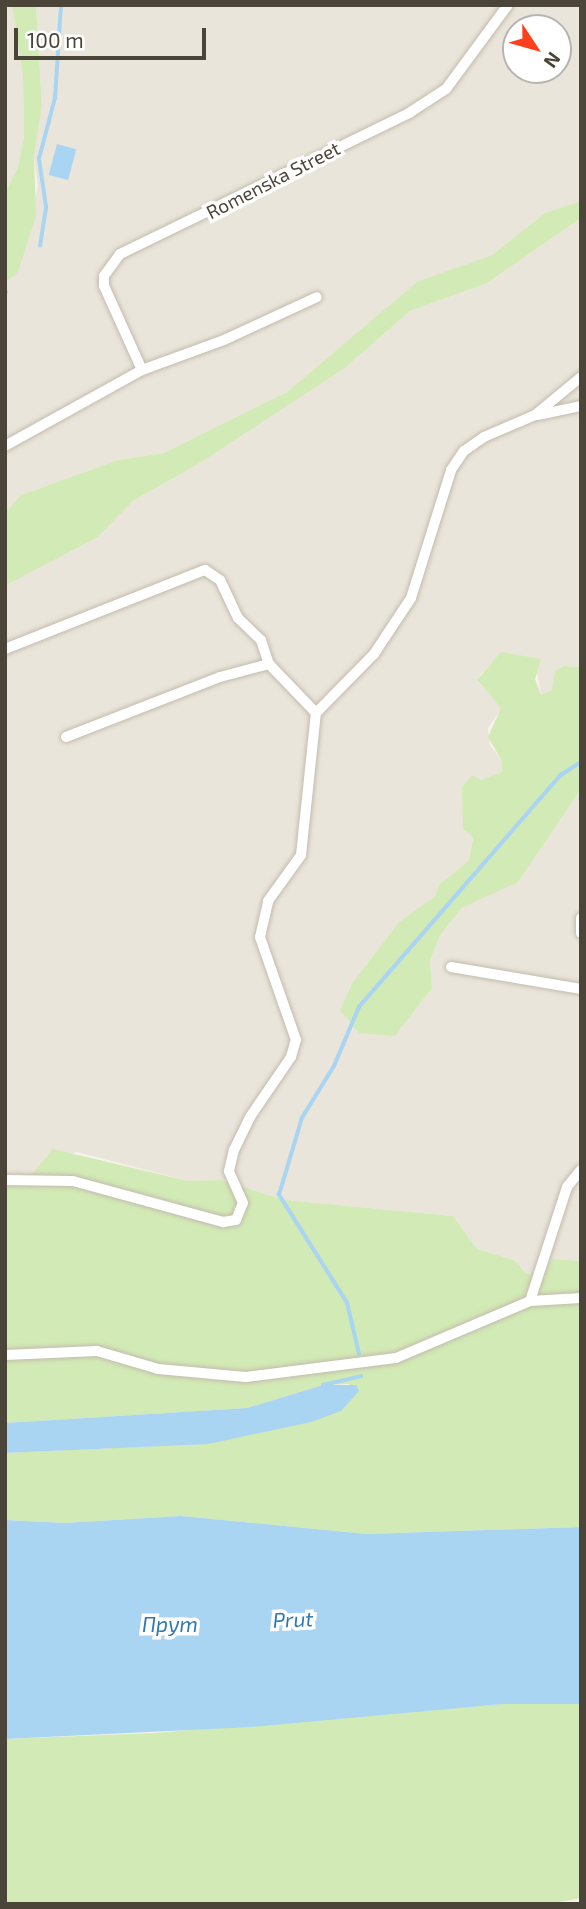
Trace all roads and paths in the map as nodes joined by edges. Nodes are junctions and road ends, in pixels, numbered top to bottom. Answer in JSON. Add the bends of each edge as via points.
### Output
{"nodes":[{"id":1,"x":508,"y":5,"type":"edge"},
{"id":2,"x":317,"y":297,"type":"dead end"},
{"id":3,"x":142,"y":370,"type":"junction"},
{"id":4,"x":581,"y":377,"type":"edge"},
{"id":5,"x":581,"y":407,"type":"edge"},
{"id":6,"x":535,"y":415,"type":"junction"},
{"id":7,"x":5,"y":446,"type":"edge"},
{"id":8,"x":5,"y":649,"type":"edge"},
{"id":9,"x":269,"y":664,"type":"junction"},
{"id":10,"x":317,"y":713,"type":"junction"},
{"id":11,"x":66,"y":737,"type":"dead end"},
{"id":12,"x":581,"y":918,"type":"edge"},
{"id":13,"x":581,"y":933,"type":"edge"},
{"id":14,"x":451,"y":967,"type":"dead end"},
{"id":15,"x":581,"y":989,"type":"edge"},
{"id":16,"x":581,"y":1170,"type":"edge"},
{"id":17,"x":5,"y":1180,"type":"edge"},
{"id":18,"x":581,"y":1298,"type":"edge"},
{"id":19,"x":530,"y":1301,"type":"junction"},
{"id":20,"x":5,"y":1354,"type":"edge"}],
"edges":[{"from":1,"to":3,"type":"street","name":"Romenska Street","via":[[446,89],[409,113],[120,254],[104,276],[104,286]]},
{"from":2,"to":3,"type":"street"},
{"from":3,"to":7,"type":"street"},
{"from":4,"to":6,"type":"street"},
{"from":5,"to":6,"type":"street"},
{"from":6,"to":10,"type":"street","via":[[464,451],[451,470],[411,598],[374,654]]},
{"from":8,"to":9,"type":"street","via":[[205,570],[220,580],[238,618],[261,640]]},
{"from":9,"to":10,"type":"street"},
{"from":9,"to":11,"type":"street","via":[[220,677]]},
{"from":10,"to":17,"type":"street","via":[[301,855],[268,901],[260,937],[296,1040],[291,1057],[250,1117],[234,1150],[229,1171],[243,1203],[236,1220],[223,1222],[73,1181]]},
{"from":12,"to":13,"type":"street"},
{"from":14,"to":15,"type":"street"},
{"from":16,"to":19,"type":"street","via":[[567,1186]]},
{"from":18,"to":19,"type":"street"},
{"from":19,"to":20,"type":"street","via":[[396,1358],[246,1377],[158,1369],[97,1351]]}]}
